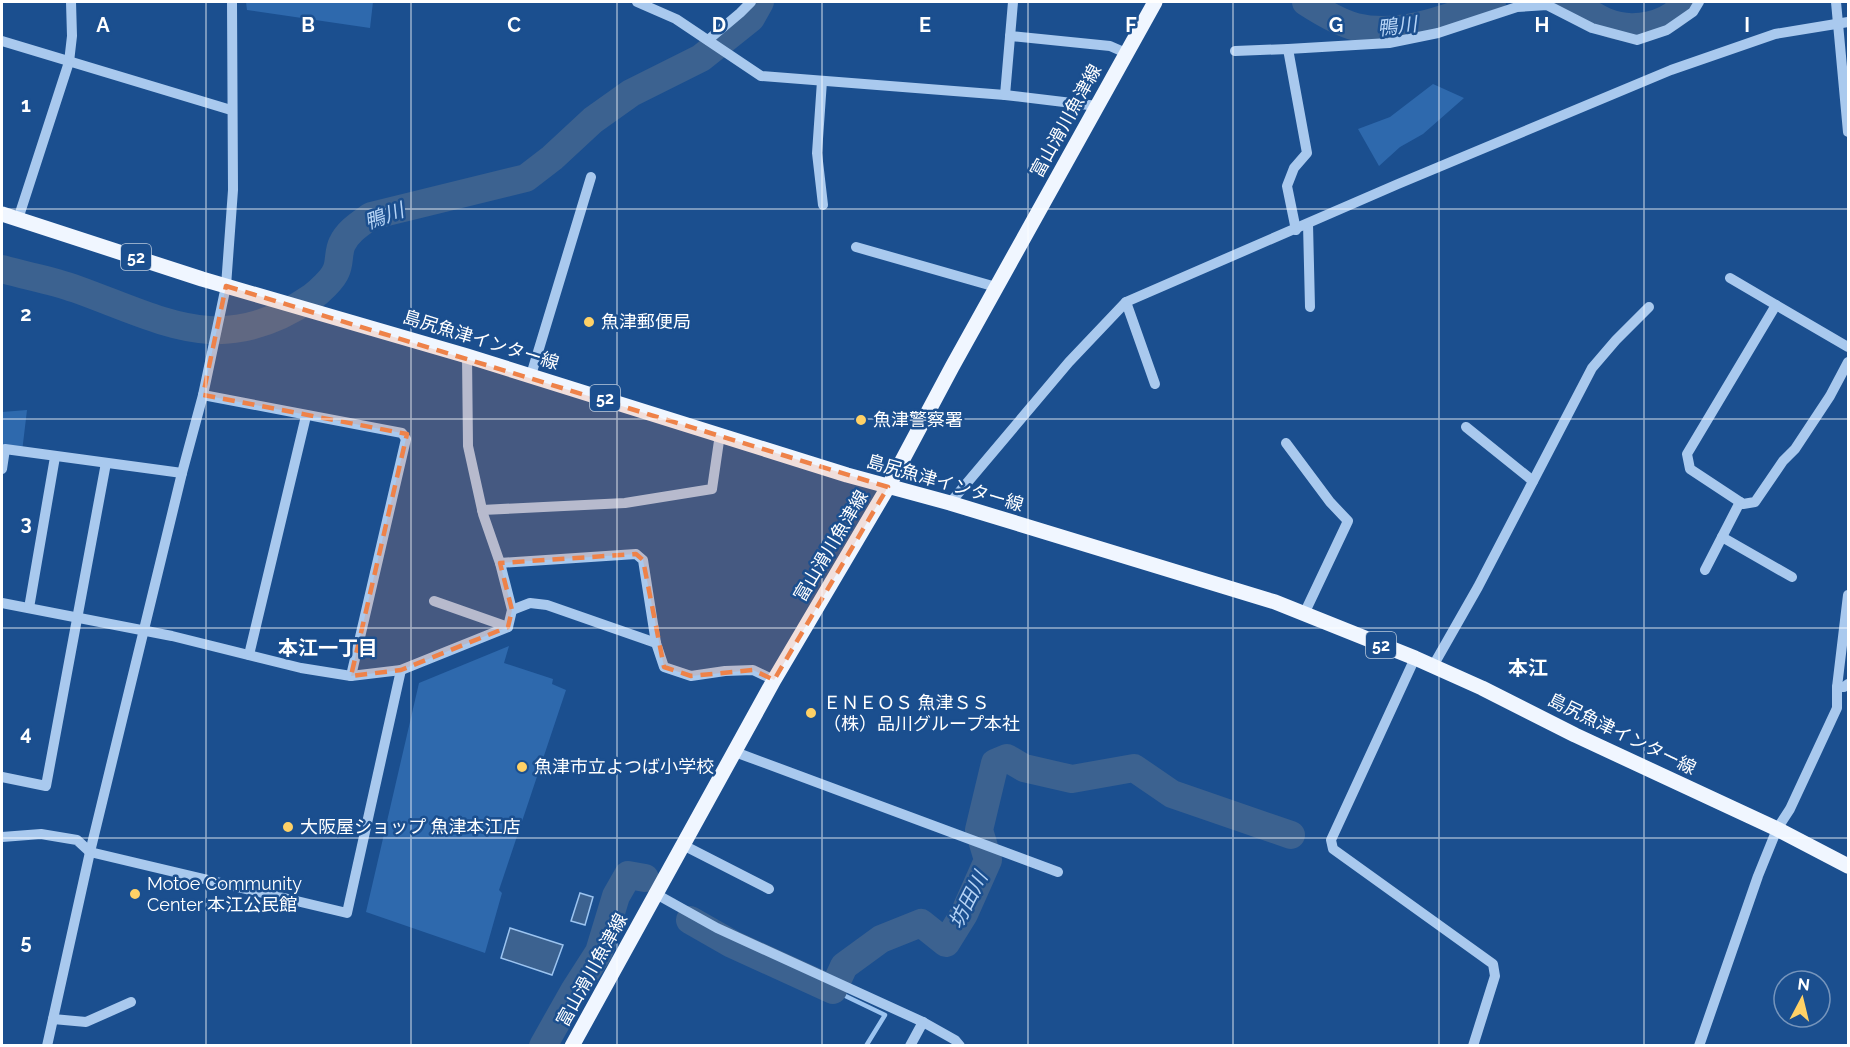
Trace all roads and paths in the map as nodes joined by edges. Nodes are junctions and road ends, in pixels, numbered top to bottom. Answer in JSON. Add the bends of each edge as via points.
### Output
{"nodes":[{"id":1,"x":71,"y":2,"type":"edge"},
{"id":2,"x":232,"y":2,"type":"edge"},
{"id":3,"x":637,"y":2,"type":"edge"},
{"id":4,"x":751,"y":2,"type":"edge"},
{"id":5,"x":1013,"y":2,"type":"edge"},
{"id":6,"x":1155,"y":2,"type":"edge"},
{"id":7,"x":1699,"y":2,"type":"edge"},
{"id":8,"x":1836,"y":2,"type":"edge"},
{"id":9,"x":1843,"y":22,"type":"edge"},
{"id":10,"x":1010,"y":36,"type":"junction"},
{"id":11,"x":708,"y":40,"type":"junction"},
{"id":12,"x":2,"y":41,"type":"edge"},
{"id":13,"x":1288,"y":49,"type":"junction"},
{"id":14,"x":1235,"y":51,"type":"dead end"},
{"id":15,"x":1126,"y":53,"type":"junction"},
{"id":16,"x":69,"y":62,"type":"junction"},
{"id":17,"x":822,"y":81,"type":"junction"},
{"id":18,"x":1005,"y":95,"type":"junction"},
{"id":19,"x":1097,"y":106,"type":"junction"},
{"id":20,"x":231,"y":110,"type":"junction"},
{"id":21,"x":1848,"y":132,"type":"edge"},
{"id":22,"x":591,"y":177,"type":"dead end"},
{"id":23,"x":823,"y":205,"type":"dead end"},
{"id":24,"x":2,"y":214,"type":"edge"},
{"id":25,"x":18,"y":219,"type":"junction"},
{"id":26,"x":1308,"y":224,"type":"junction"},
{"id":27,"x":1296,"y":230,"type":"junction"},
{"id":28,"x":856,"y":247,"type":"dead end"},
{"id":29,"x":1730,"y":278,"type":"dead end"},
{"id":30,"x":226,"y":286,"type":"junction"},
{"id":31,"x":996,"y":287,"type":"junction"},
{"id":32,"x":1126,"y":302,"type":"junction"},
{"id":33,"x":1776,"y":305,"type":"junction"},
{"id":34,"x":1310,"y":307,"type":"dead end"},
{"id":35,"x":1649,"y":307,"type":"dead end"},
{"id":36,"x":1848,"y":348,"type":"edge"},
{"id":37,"x":467,"y":356,"type":"junction"},
{"id":38,"x":1848,"y":362,"type":"edge"},
{"id":39,"x":531,"y":375,"type":"junction"},
{"id":40,"x":1155,"y":384,"type":"dead end"},
{"id":41,"x":203,"y":395,"type":"junction"},
{"id":42,"x":306,"y":416,"type":"junction"},
{"id":43,"x":1466,"y":427,"type":"dead end"},
{"id":44,"x":720,"y":434,"type":"junction"},
{"id":45,"x":1286,"y":443,"type":"dead end"},
{"id":46,"x":55,"y":457,"type":"junction"},
{"id":47,"x":106,"y":463,"type":"junction"},
{"id":48,"x":2,"y":469,"type":"edge"},
{"id":49,"x":182,"y":473,"type":"junction"},
{"id":50,"x":1533,"y":481,"type":"junction"},
{"id":51,"x":888,"y":487,"type":"junction"},
{"id":52,"x":1740,"y":502,"type":"junction"},
{"id":53,"x":950,"y":503,"type":"junction"},
{"id":54,"x":482,"y":510,"type":"junction"},
{"id":55,"x":1722,"y":537,"type":"junction"},
{"id":56,"x":500,"y":563,"type":"junction"},
{"id":57,"x":1705,"y":570,"type":"dead end"},
{"id":58,"x":1792,"y":577,"type":"dead end"},
{"id":59,"x":1848,"y":595,"type":"edge"},
{"id":60,"x":434,"y":601,"type":"dead end"},
{"id":61,"x":2,"y":603,"type":"edge"},
{"id":62,"x":28,"y":608,"type":"junction"},
{"id":63,"x":512,"y":610,"type":"junction"},
{"id":64,"x":1304,"y":614,"type":"junction"},
{"id":65,"x":78,"y":617,"type":"junction"},
{"id":66,"x":508,"y":627,"type":"junction"},
{"id":67,"x":144,"y":630,"type":"junction"},
{"id":68,"x":656,"y":643,"type":"junction"},
{"id":69,"x":249,"y":655,"type":"junction"},
{"id":70,"x":1415,"y":658,"type":"junction"},
{"id":71,"x":1433,"y":666,"type":"junction"},
{"id":72,"x":401,"y":670,"type":"junction"},
{"id":73,"x":351,"y":676,"type":"junction"},
{"id":74,"x":774,"y":680,"type":"junction"},
{"id":75,"x":1848,"y":684,"type":"edge"},
{"id":76,"x":1837,"y":687,"type":"junction"},
{"id":77,"x":735,"y":752,"type":"junction"},
{"id":78,"x":2,"y":777,"type":"edge"},
{"id":79,"x":1777,"y":829,"type":"junction"},
{"id":80,"x":2,"y":837,"type":"edge"},
{"id":81,"x":684,"y":845,"type":"junction"},
{"id":82,"x":90,"y":852,"type":"junction"},
{"id":83,"x":1848,"y":866,"type":"edge"},
{"id":84,"x":1058,"y":872,"type":"dead end"},
{"id":85,"x":769,"y":889,"type":"dead end"},
{"id":86,"x":656,"y":894,"type":"junction"},
{"id":87,"x":131,"y":1002,"type":"dead end"},
{"id":88,"x":53,"y":1019,"type":"junction"},
{"id":89,"x":923,"y":1022,"type":"junction"},
{"id":90,"x":47,"y":1046,"type":"edge"},
{"id":91,"x":572,"y":1046,"type":"edge"},
{"id":92,"x":910,"y":1046,"type":"edge"},
{"id":93,"x":960,"y":1046,"type":"edge"},
{"id":94,"x":1473,"y":1046,"type":"edge"},
{"id":95,"x":1699,"y":1046,"type":"edge"}],
"edges":[{"from":1,"to":16,"type":"street"},
{"from":2,"to":20,"type":"street"},
{"from":3,"to":11,"type":"street","via":[[676,19]]},
{"from":4,"to":11,"type":"street"},
{"from":5,"to":10,"type":"street"},
{"from":6,"to":15,"type":"main road","name":"富山滑川魚津線"},
{"from":7,"to":13,"type":"street","via":[[1693,12],[1667,30],[1637,40],[1592,28],[1547,5],[1516,7],[1438,33],[1389,43]]},
{"from":8,"to":9,"type":"street"},
{"from":9,"to":21,"type":"street"},
{"from":9,"to":26,"type":"street","via":[[1775,34],[1671,70]]},
{"from":10,"to":15,"type":"street","via":[[1110,46]]},
{"from":10,"to":18,"type":"street"},
{"from":11,"to":17,"type":"street","via":[[761,76]]},
{"from":12,"to":16,"type":"street"},
{"from":13,"to":14,"type":"street"},
{"from":13,"to":27,"type":"street","via":[[1307,153],[1294,168],[1287,186]]},
{"from":15,"to":19,"type":"main road","name":"富山滑川魚津線"},
{"from":16,"to":20,"type":"street"},
{"from":16,"to":25,"type":"street"},
{"from":17,"to":18,"type":"street"},
{"from":17,"to":23,"type":"street","via":[[818,153]]},
{"from":18,"to":19,"type":"street"},
{"from":19,"to":31,"type":"main road","name":"富山滑川魚津線"},
{"from":20,"to":30,"type":"street","via":[[233,190]]},
{"from":22,"to":39,"type":"street"},
{"from":24,"to":25,"type":"main road","name":"島尻魚津インター線","number":"52"},
{"from":25,"to":30,"type":"main road","name":"島尻魚津インター線","number":"52"},
{"from":26,"to":27,"type":"street"},
{"from":26,"to":34,"type":"street"},
{"from":27,"to":32,"type":"street"},
{"from":28,"to":31,"type":"street"},
{"from":29,"to":33,"type":"street"},
{"from":30,"to":37,"type":"main road","name":"島尻魚津インター線","number":"52"},
{"from":30,"to":41,"type":"street"},
{"from":31,"to":51,"type":"main road","name":"富山滑川魚津線"},
{"from":32,"to":40,"type":"street"},
{"from":32,"to":53,"type":"street","via":[[1069,362]]},
{"from":33,"to":36,"type":"street"},
{"from":33,"to":52,"type":"street","via":[[1687,454],[1690,469]]},
{"from":35,"to":50,"type":"street","via":[[1592,368]]},
{"from":37,"to":39,"type":"main road","name":"島尻魚津インター線","number":"52"},
{"from":37,"to":54,"type":"street","via":[[468,446]]},
{"from":38,"to":52,"type":"street","via":[[1795,449],[1755,502]]},
{"from":39,"to":44,"type":"main road","name":"島尻魚津インター線","number":"52"},
{"from":41,"to":42,"type":"street"},
{"from":41,"to":49,"type":"street"},
{"from":42,"to":69,"type":"street"},
{"from":42,"to":73,"type":"street","via":[[402,433],[406,439]]},
{"from":43,"to":50,"type":"street"},
{"from":44,"to":51,"type":"main road","name":"島尻魚津インター線","number":"52"},
{"from":44,"to":54,"type":"street","via":[[712,489],[625,503]]},
{"from":45,"to":64,"type":"street","via":[[1348,521]]},
{"from":46,"to":47,"type":"street"},
{"from":46,"to":48,"type":"street","via":[[5,449]]},
{"from":46,"to":62,"type":"street"},
{"from":47,"to":49,"type":"street"},
{"from":47,"to":65,"type":"street"},
{"from":49,"to":67,"type":"street"},
{"from":50,"to":71,"type":"street"},
{"from":51,"to":53,"type":"main road","name":"島尻魚津インター線","number":"52"},
{"from":51,"to":74,"type":"main road","name":"富山滑川魚津線"},
{"from":52,"to":55,"type":"street"},
{"from":53,"to":64,"type":"main road","name":"島尻魚津インター線","number":"52"},
{"from":54,"to":56,"type":"street"},
{"from":55,"to":57,"type":"street"},
{"from":55,"to":58,"type":"street"},
{"from":56,"to":63,"type":"street"},
{"from":56,"to":68,"type":"street","via":[[636,554],[643,560]]},
{"from":59,"to":76,"type":"street"},
{"from":60,"to":66,"type":"street"},
{"from":61,"to":62,"type":"street"},
{"from":62,"to":65,"type":"street"},
{"from":63,"to":66,"type":"street"},
{"from":63,"to":68,"type":"street","via":[[530,603],[547,605]]},
{"from":64,"to":70,"type":"main road","name":"島尻魚津インター線","number":"52"},
{"from":65,"to":67,"type":"street"},
{"from":65,"to":78,"type":"street","via":[[46,786]]},
{"from":66,"to":72,"type":"street"},
{"from":67,"to":69,"type":"street"},
{"from":67,"to":82,"type":"street"},
{"from":68,"to":74,"type":"street","via":[[664,667],[691,676],[753,670]]},
{"from":69,"to":73,"type":"street","via":[[301,669]]},
{"from":70,"to":71,"type":"main road","name":"島尻魚津インター線","number":"52"},
{"from":70,"to":94,"type":"street","via":[[1331,840],[1333,849],[1493,964],[1495,976]]},
{"from":71,"to":79,"type":"main road","name":"島尻魚津インター線","number":"52"},
{"from":72,"to":73,"type":"street"},
{"from":72,"to":82,"type":"street","via":[[347,913]]},
{"from":74,"to":77,"type":"main road","name":"富山滑川魚津線"},
{"from":75,"to":76,"type":"street"},
{"from":76,"to":79,"type":"street","via":[[1837,708],[1829,728]]},
{"from":77,"to":81,"type":"main road","name":"富山滑川魚津線"},
{"from":77,"to":84,"type":"street"},
{"from":79,"to":83,"type":"main road","name":"島尻魚津インター線","number":"52"},
{"from":79,"to":95,"type":"street"},
{"from":80,"to":82,"type":"street","via":[[41,834],[77,840]]},
{"from":81,"to":85,"type":"street"},
{"from":81,"to":86,"type":"main road","name":"富山滑川魚津線"},
{"from":82,"to":88,"type":"street"},
{"from":86,"to":89,"type":"street","via":[[717,928]]},
{"from":86,"to":91,"type":"main road","name":"富山滑川魚津線"},
{"from":87,"to":88,"type":"street","via":[[86,1022]]},
{"from":88,"to":90,"type":"street"},
{"from":89,"to":92,"type":"street"},
{"from":89,"to":93,"type":"street"}]}
